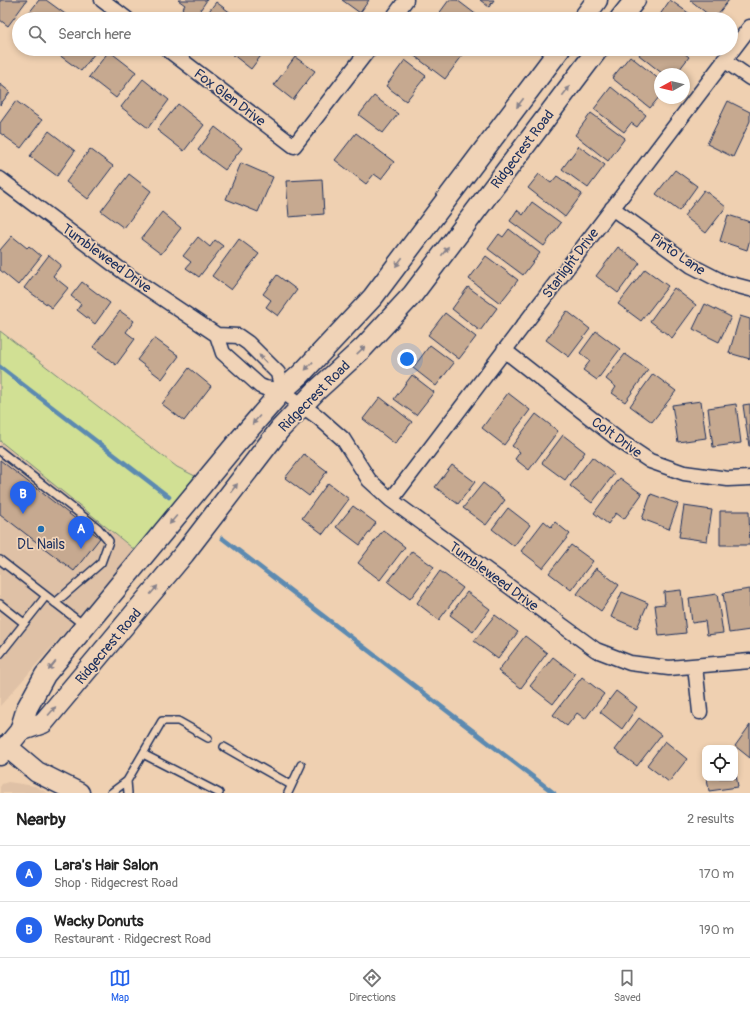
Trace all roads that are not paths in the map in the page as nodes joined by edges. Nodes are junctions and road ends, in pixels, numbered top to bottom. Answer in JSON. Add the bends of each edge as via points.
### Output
{"nodes":[{"id":1,"x":102,"y":0,"type":"edge"},
{"id":2,"x":406,"y":0,"type":"edge"},
{"id":3,"x":597,"y":0,"type":"edge"},
{"id":4,"x":635,"y":0,"type":"edge"},
{"id":5,"x":118,"y":12,"type":"edge"},
{"id":6,"x":397,"y":12,"type":"edge"},
{"id":7,"x":588,"y":12,"type":"edge"},
{"id":8,"x":626,"y":12,"type":"edge"},
{"id":9,"x":750,"y":27,"type":"edge"},
{"id":10,"x":738,"y":42,"type":"edge"},
{"id":11,"x":176,"y":56,"type":"edge"},
{"id":12,"x":363,"y":56,"type":"edge"},
{"id":13,"x":555,"y":56,"type":"edge"},
{"id":14,"x":593,"y":56,"type":"edge"},
{"id":15,"x":727,"y":56,"type":"edge"},
{"id":16,"x":724,"y":60,"type":"junction"},
{"id":17,"x":750,"y":78,"type":"edge"},
{"id":18,"x":0,"y":179,"type":"edge"},
{"id":19,"x":612,"y":208,"type":"junction"},
{"id":20,"x":750,"y":289,"type":"edge"},
{"id":21,"x":217,"y":335,"type":"junction"},
{"id":22,"x":504,"y":350,"type":"junction"},
{"id":23,"x":282,"y":391,"type":"junction"},
{"id":24,"x":302,"y":406,"type":"junction"},
{"id":25,"x":0,"y":451,"type":"edge"},
{"id":26,"x":750,"y":478,"type":"edge"},
{"id":27,"x":391,"y":500,"type":"junction"},
{"id":28,"x":0,"y":560,"type":"edge"},
{"id":29,"x":46,"y":596,"type":"junction"},
{"id":30,"x":55,"y":603,"type":"junction"},
{"id":31,"x":0,"y":604,"type":"edge"},
{"id":32,"x":24,"y":623,"type":"junction"},
{"id":33,"x":81,"y":632,"type":"junction"},
{"id":34,"x":0,"y":654,"type":"edge"},
{"id":35,"x":750,"y":661,"type":"edge"},
{"id":36,"x":695,"y":666,"type":"junction"},
{"id":37,"x":700,"y":712,"type":"dead end"},
{"id":38,"x":20,"y":731,"type":"junction"},
{"id":39,"x":208,"y":738,"type":"dead end"},
{"id":40,"x":224,"y":747,"type":"dead end"},
{"id":41,"x":3,"y":751,"type":"edge"},
{"id":42,"x":143,"y":754,"type":"junction"},
{"id":43,"x":301,"y":765,"type":"dead end"},
{"id":44,"x":127,"y":781,"type":"junction"},
{"id":45,"x":291,"y":785,"type":"junction"},
{"id":46,"x":79,"y":793,"type":"edge"},
{"id":47,"x":111,"y":793,"type":"edge"},
{"id":48,"x":128,"y":793,"type":"edge"},
{"id":49,"x":219,"y":793,"type":"edge"},
{"id":50,"x":288,"y":793,"type":"edge"}],
"edges":[{"from":1,"to":5,"type":"street"},
{"from":2,"to":6,"type":"street"},
{"from":3,"to":7,"type":"main road"},
{"from":4,"to":8,"type":"main road"},
{"from":9,"to":10,"type":"street","name":"Starlight Drive"},
{"from":11,"to":12,"type":"street","name":"Fox Glen Drive","via":[[294,146]]},
{"from":13,"to":23,"type":"main road","name":"Ridgecrest Road","one_way":true,"via":[[373,297]]},
{"from":24,"to":14,"type":"main road","name":"Ridgecrest Road","one_way":true,"via":[[363,348],[413,294]]},
{"from":15,"to":16,"type":"street","name":"Starlight Drive"},
{"from":16,"to":17,"type":"street"},
{"from":16,"to":19,"type":"street","name":"Starlight Drive"},
{"from":18,"to":21,"type":"street","name":"Tumbleweed Drive","via":[[129,276]]},
{"from":19,"to":20,"type":"street","name":"Pinto Lane","via":[[692,266],[723,282]]},
{"from":19,"to":22,"type":"street","name":"Starlight Drive"},
{"from":21,"to":23,"type":"street","name":"Tumbleweed Drive","via":[[223,353],[247,374],[265,388]]},
{"from":23,"to":21,"type":"street","one_way":true,"via":[[278,373],[248,343],[238,336]]},
{"from":22,"to":26,"type":"street","name":"Colt Drive","via":[[620,441],[650,460],[684,473],[728,479]]},
{"from":22,"to":27,"type":"street","name":"Starlight Drive"},
{"from":23,"to":24,"type":"street","name":"Tumbleweed Drive"},
{"from":23,"to":33,"type":"main road","name":"Ridgecrest Road","one_way":true},
{"from":24,"to":27,"type":"street","name":"Tumbleweed Drive","via":[[343,439],[369,480]]},
{"from":38,"to":24,"type":"main road","name":"Ridgecrest Road","one_way":true,"via":[[42,723],[58,705],[184,554],[280,429]]},
{"from":25,"to":30,"type":"lane","via":[[98,528],[108,541],[101,563]]},
{"from":27,"to":36,"type":"street","name":"Tumbleweed Drive","via":[[596,650],[630,663],[669,668]]},
{"from":28,"to":29,"type":"lane"},
{"from":29,"to":30,"type":"lane"},
{"from":29,"to":32,"type":"lane"},
{"from":30,"to":33,"type":"lane"},
{"from":31,"to":32,"type":"lane"},
{"from":32,"to":34,"type":"lane"},
{"from":33,"to":38,"type":"main road","name":"Ridgecrest Road","one_way":true,"via":[[45,676],[27,708]]},
{"from":35,"to":36,"type":"street","name":"Tumbleweed Drive"},
{"from":36,"to":37,"type":"street"},
{"from":38,"to":41,"type":"main road","name":"Ridgecrest Road"},
{"from":39,"to":42,"type":"lane","via":[[178,721],[162,721]]},
{"from":40,"to":45,"type":"lane"},
{"from":41,"to":46,"type":"main road"},
{"from":42,"to":44,"type":"lane"},
{"from":42,"to":49,"type":"lane"},
{"from":43,"to":45,"type":"lane"},
{"from":44,"to":47,"type":"lane"},
{"from":44,"to":48,"type":"lane"},
{"from":45,"to":50,"type":"lane"}]}
